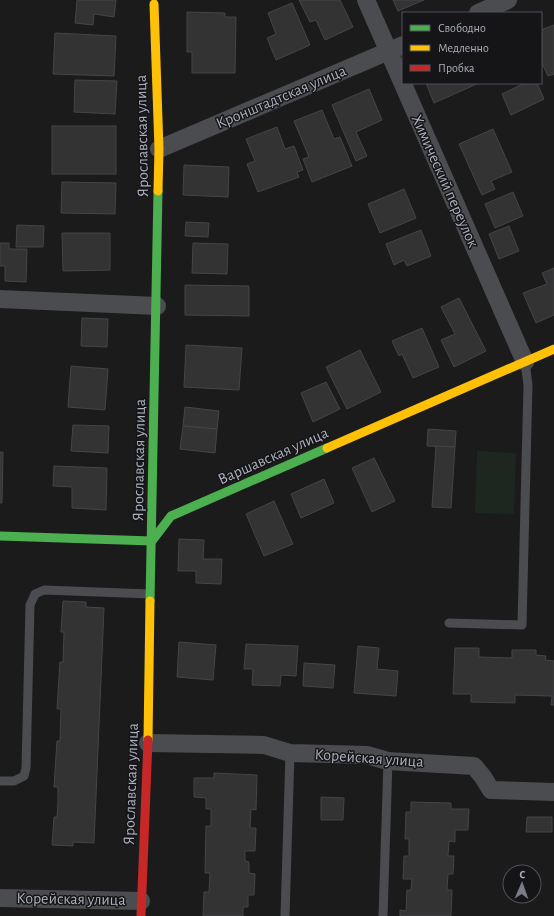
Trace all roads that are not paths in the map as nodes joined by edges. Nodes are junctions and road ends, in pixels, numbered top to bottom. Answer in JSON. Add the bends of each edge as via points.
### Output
{"nodes":[{"id":1,"x":366,"y":0,"type":"edge"},
{"id":2,"x":508,"y":0,"type":"edge"},
{"id":3,"x":154,"y":4,"type":"dead end"},
{"id":4,"x":480,"y":12,"type":"edge"},
{"id":5,"x":396,"y":49,"type":"edge"},
{"id":6,"x":402,"y":64,"type":"edge"},
{"id":7,"x":410,"y":84,"type":"edge"},
{"id":8,"x":159,"y":149,"type":"junction"},
{"id":9,"x":0,"y":298,"type":"edge"},
{"id":10,"x":157,"y":306,"type":"junction"},
{"id":11,"x":554,"y":349,"type":"edge"},
{"id":12,"x":525,"y":362,"type":"junction"},
{"id":13,"x":0,"y":536,"type":"edge"},
{"id":14,"x":152,"y":541,"type":"junction"},
{"id":15,"x":150,"y":594,"type":"junction"},
{"id":16,"x":449,"y":623,"type":"dead end"},
{"id":17,"x":148,"y":743,"type":"junction"},
{"id":18,"x":290,"y":753,"type":"junction"},
{"id":19,"x":388,"y":761,"type":"junction"},
{"id":20,"x":0,"y":781,"type":"edge"},
{"id":21,"x":554,"y":792,"type":"edge"},
{"id":22,"x":0,"y":898,"type":"edge"},
{"id":23,"x":141,"y":908,"type":"edge"},
{"id":24,"x":285,"y":916,"type":"edge"},
{"id":25,"x":382,"y":916,"type":"edge"}],
"edges":[{"from":1,"to":5,"type":"street","name":"Химический переулок"},
{"from":2,"to":4,"type":"street"},
{"from":3,"to":8,"type":"street","name":"Ярославская улица"},
{"from":5,"to":6,"type":"street","name":"Химический переулок"},
{"from":5,"to":8,"type":"street","name":"Кронштадтская улица"},
{"from":7,"to":12,"type":"street","name":"Химический переулок"},
{"from":8,"to":10,"type":"street","name":"Ярославская улица"},
{"from":9,"to":10,"type":"street"},
{"from":10,"to":14,"type":"street","name":"Ярославская улица"},
{"from":11,"to":12,"type":"street","name":"Варшавская улица"},
{"from":12,"to":14,"type":"street","name":"Варшавская улица","via":[[171,516]]},
{"from":12,"to":16,"type":"lane","via":[[528,385],[522,625]]},
{"from":13,"to":14,"type":"street"},
{"from":14,"to":15,"type":"street","name":"Ярославская улица"},
{"from":15,"to":17,"type":"street","name":"Ярославская улица"},
{"from":15,"to":20,"type":"lane","via":[[44,590],[35,594],[30,605],[26,768],[24,776],[14,781]]},
{"from":17,"to":18,"type":"street","name":"Корейская улица","via":[[264,745]]},
{"from":17,"to":23,"type":"street","name":"Ярославская улица"},
{"from":18,"to":19,"type":"street","name":"Корейская улица","via":[[367,755]]},
{"from":18,"to":24,"type":"lane"},
{"from":19,"to":21,"type":"street","name":"Корейская улица","via":[[474,766],[491,790]]},
{"from":19,"to":25,"type":"lane"},
{"from":22,"to":23,"type":"street","name":"Корейская улица"}]}
